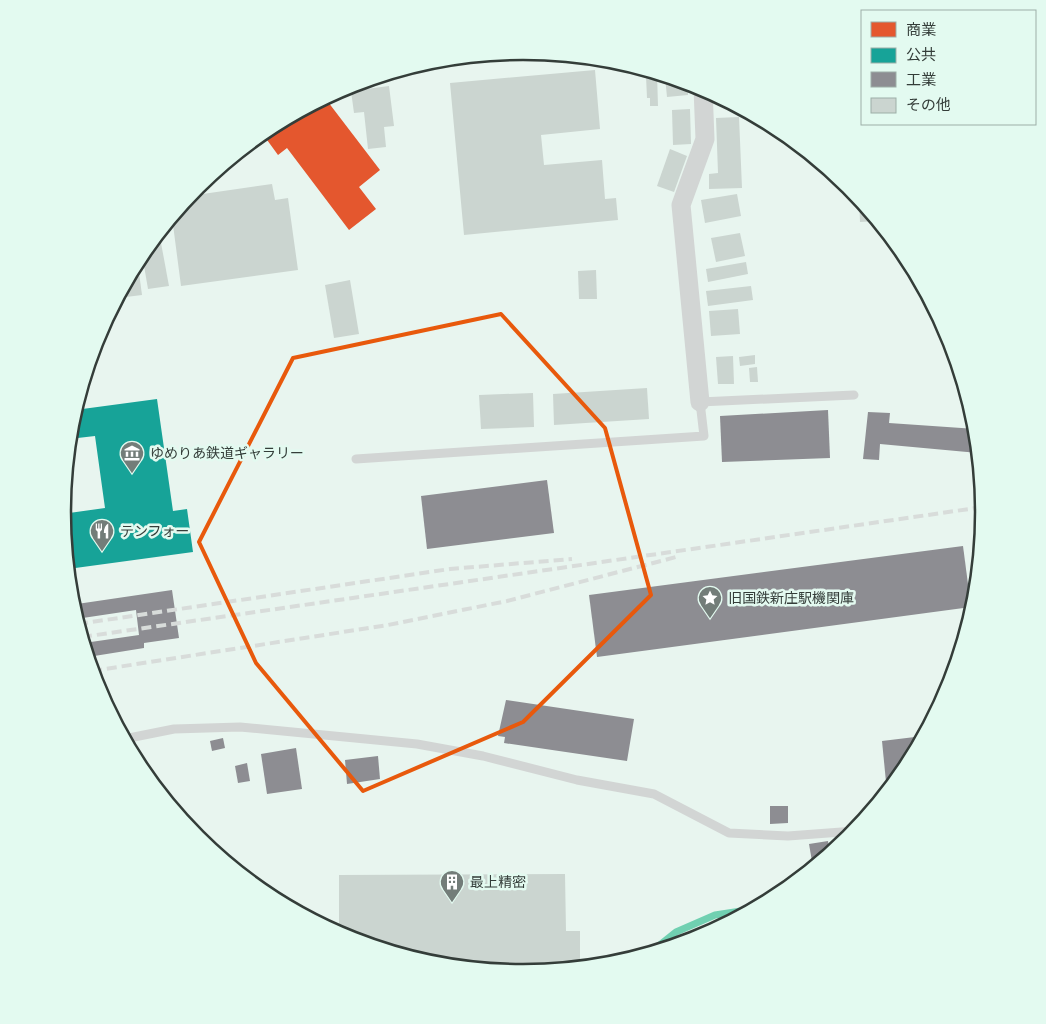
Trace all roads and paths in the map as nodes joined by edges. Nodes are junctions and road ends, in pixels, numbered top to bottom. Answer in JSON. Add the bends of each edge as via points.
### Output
{"nodes":[{"id":1,"x":703,"y":98,"type":"edge"},
{"id":2,"x":854,"y":396,"type":"dead end"},
{"id":3,"x":700,"y":402,"type":"junction"},
{"id":4,"x":356,"y":459,"type":"dead end"},
{"id":5,"x":132,"y":737,"type":"edge"},
{"id":6,"x":843,"y":832,"type":"edge"}],
"edges":[{"from":1,"to":3,"type":"street","via":[[705,139],[681,205]]},
{"from":2,"to":3,"type":"lane"},
{"from":3,"to":4,"type":"lane","via":[[704,436]]},
{"from":5,"to":6,"type":"lane","via":[[174,729],[240,727],[417,744],[654,794],[729,832],[788,836]]}]}
